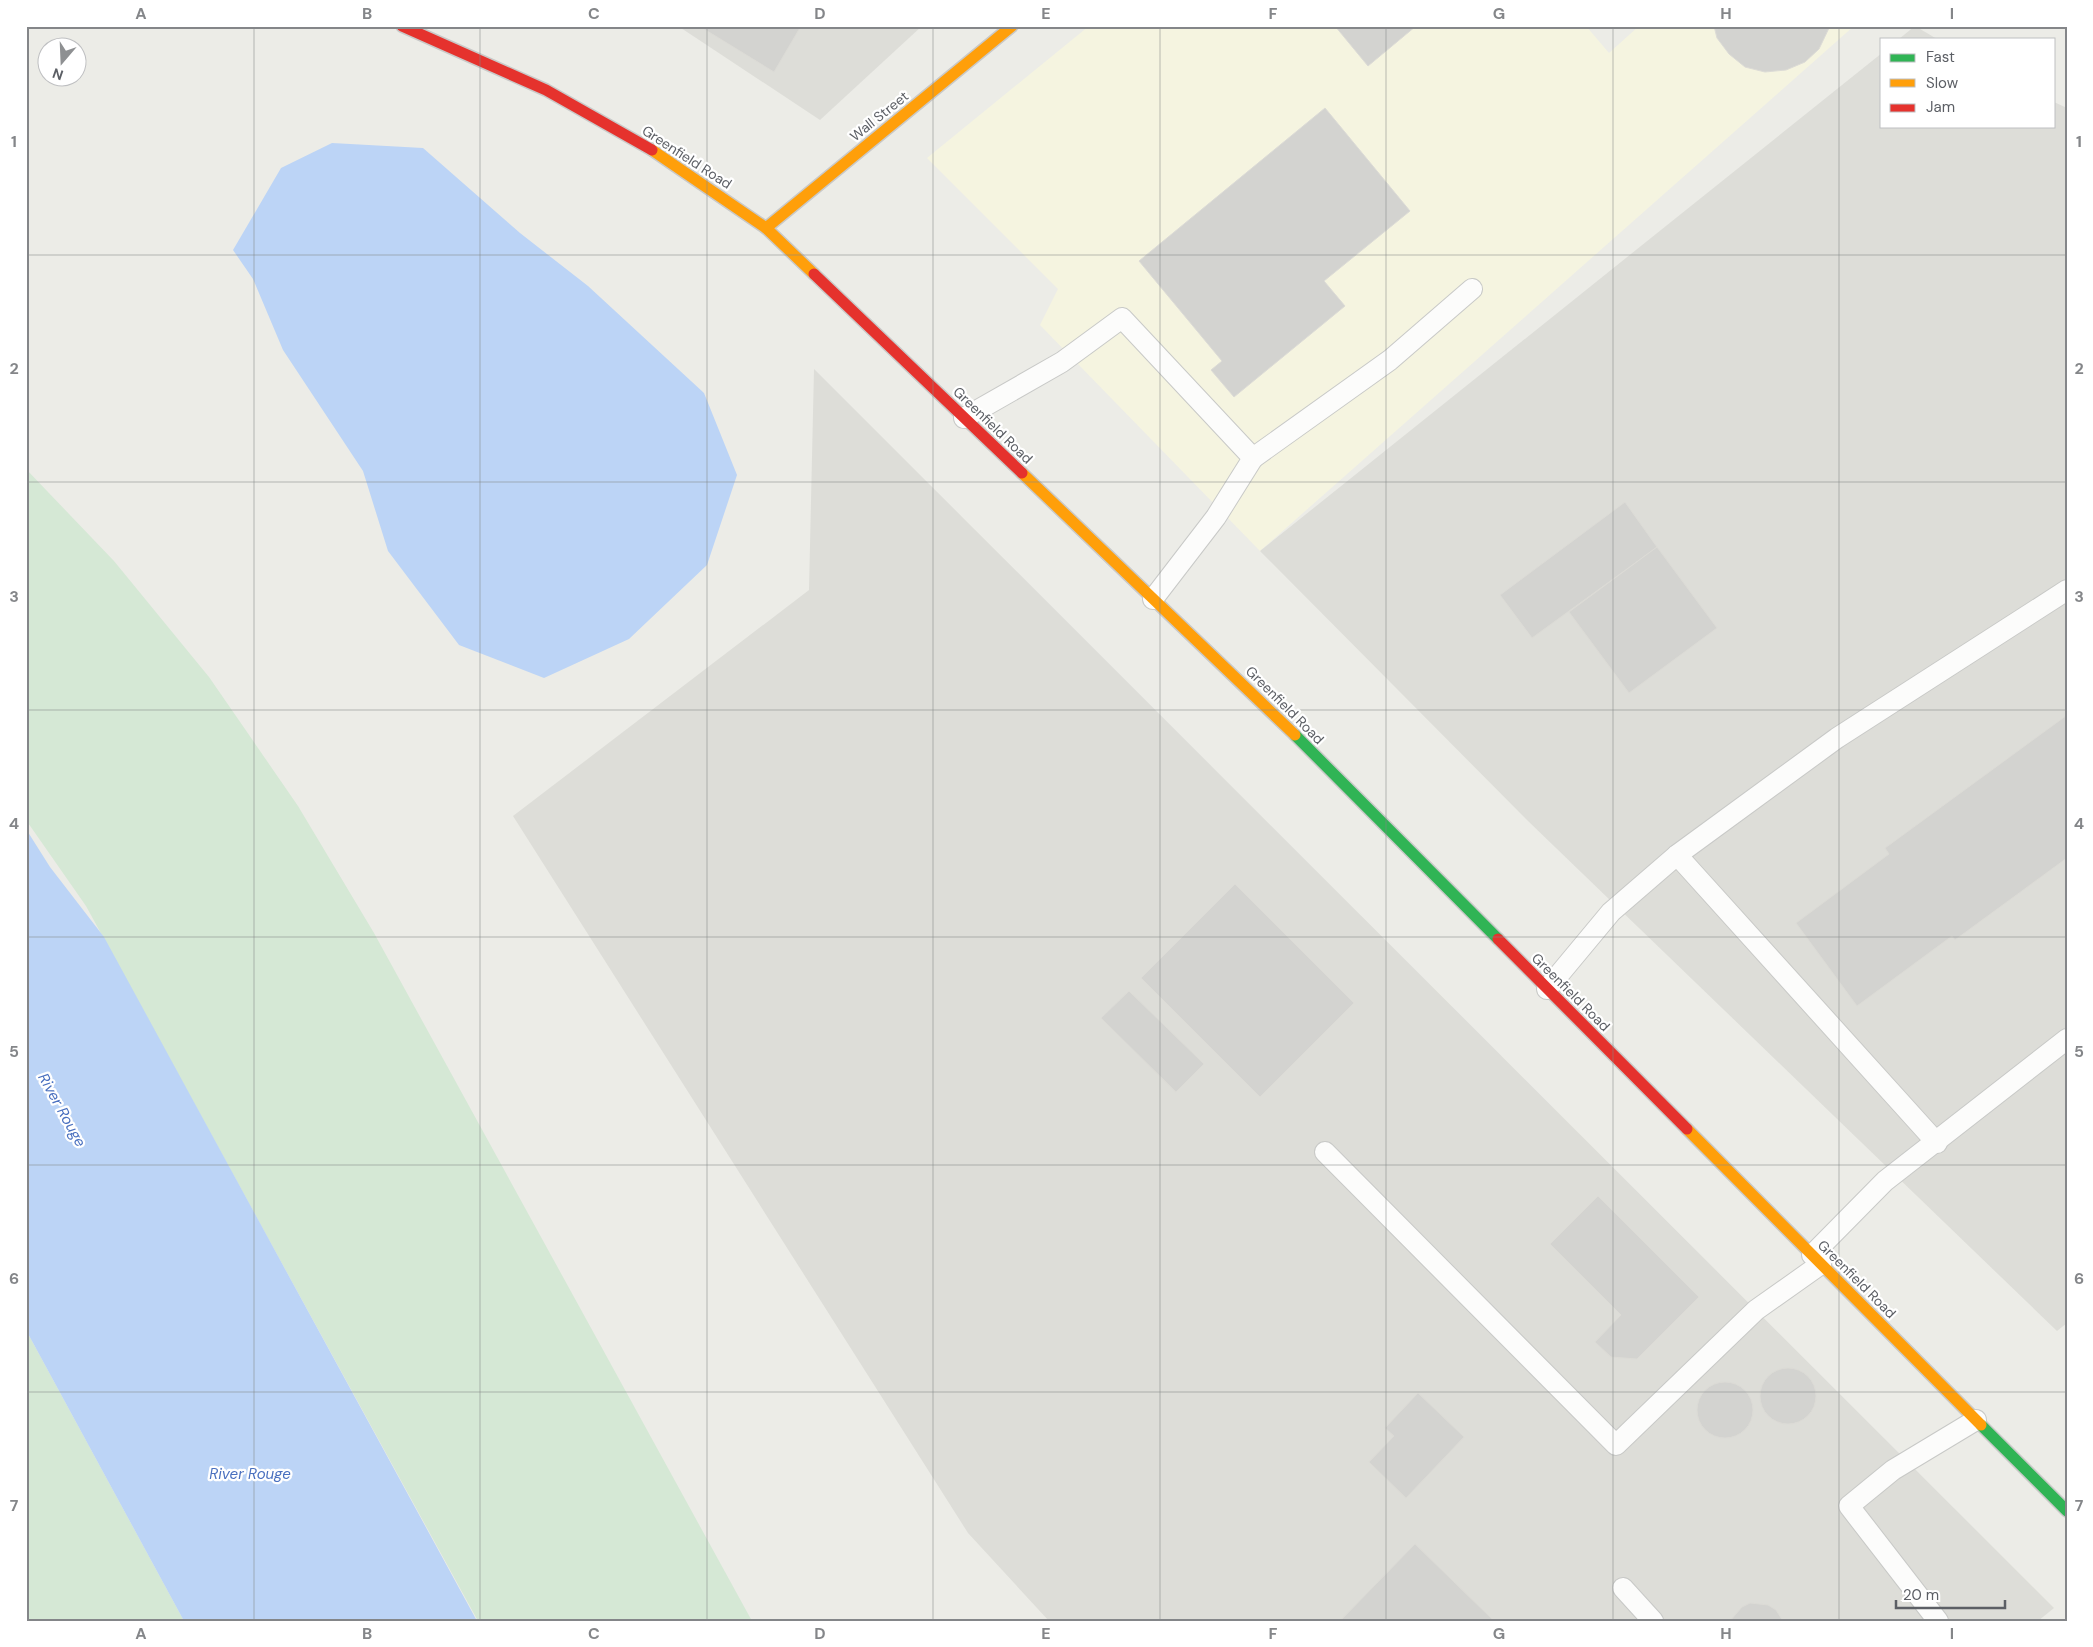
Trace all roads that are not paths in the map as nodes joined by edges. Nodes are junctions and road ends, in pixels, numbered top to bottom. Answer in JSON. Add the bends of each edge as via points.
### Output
{"nodes":[{"id":1,"x":402,"y":26,"type":"edge"},
{"id":2,"x":1012,"y":26,"type":"edge"},
{"id":3,"x":766,"y":228,"type":"junction"},
{"id":4,"x":1472,"y":289,"type":"dead end"},
{"id":5,"x":964,"y":418,"type":"junction"},
{"id":6,"x":1252,"y":458,"type":"junction"},
{"id":7,"x":2067,"y":590,"type":"edge"},
{"id":8,"x":1153,"y":599,"type":"junction"},
{"id":9,"x":1677,"y":854,"type":"junction"},
{"id":10,"x":1547,"y":988,"type":"junction"},
{"id":11,"x":2067,"y":1039,"type":"edge"},
{"id":12,"x":1937,"y":1142,"type":"junction"},
{"id":13,"x":1325,"y":1152,"type":"dead end"},
{"id":14,"x":1817,"y":1259,"type":"junction"},
{"id":15,"x":1976,"y":1420,"type":"junction"},
{"id":16,"x":2067,"y":1511,"type":"edge"},
{"id":17,"x":1623,"y":1588,"type":"dead end"},
{"id":18,"x":1653,"y":1621,"type":"edge"},
{"id":19,"x":1938,"y":1621,"type":"edge"}],
"edges":[{"from":1,"to":3,"type":"main road","name":"Greenfield Road","via":[[546,90],[656,153]]},
{"from":2,"to":3,"type":"main road","name":"Wall Street"},
{"from":3,"to":5,"type":"main road","name":"Greenfield Road"},
{"from":4,"to":6,"type":"lane","via":[[1390,360]]},
{"from":5,"to":6,"type":"lane","via":[[1062,362],[1122,318]]},
{"from":5,"to":8,"type":"main road","name":"Greenfield Road"},
{"from":6,"to":8,"type":"lane","via":[[1216,516]]},
{"from":7,"to":9,"type":"lane","via":[[1837,738]]},
{"from":8,"to":10,"type":"main road","name":"Greenfield Road","via":[[1258,698]]},
{"from":9,"to":10,"type":"lane","via":[[1612,912]]},
{"from":9,"to":12,"type":"lane"},
{"from":10,"to":14,"type":"main road","name":"Greenfield Road"},
{"from":11,"to":12,"type":"lane"},
{"from":12,"to":14,"type":"lane","via":[[1885,1181]]},
{"from":13,"to":14,"type":"lane","via":[[1616,1445],[1756,1310]]},
{"from":14,"to":15,"type":"main road","name":"Greenfield Road"},
{"from":15,"to":16,"type":"main road","name":"Greenfield Road"},
{"from":15,"to":19,"type":"lane","via":[[1893,1470],[1849,1506]]},
{"from":17,"to":18,"type":"lane"}]}
